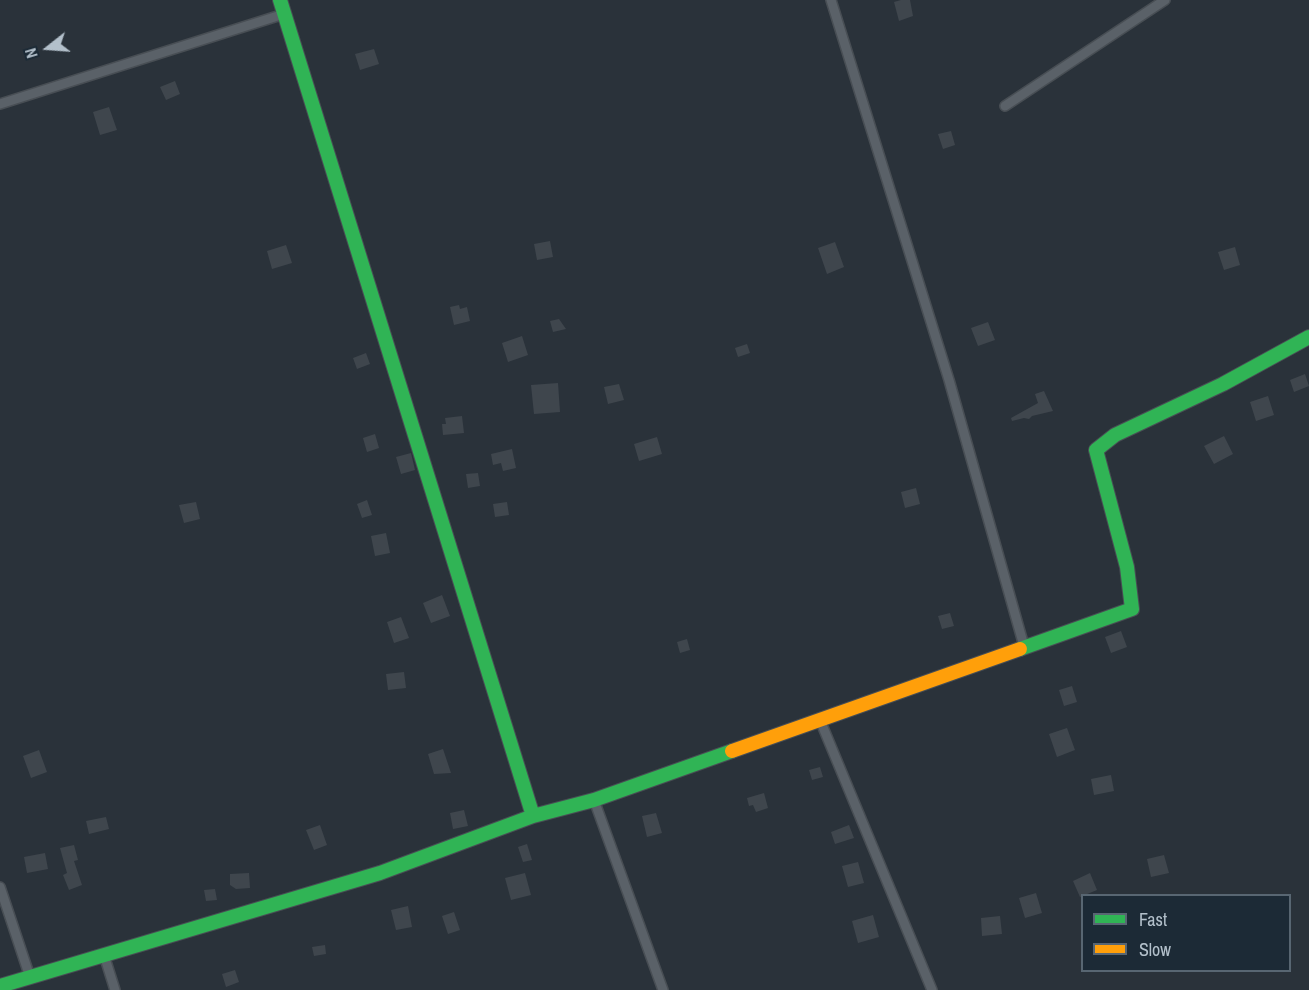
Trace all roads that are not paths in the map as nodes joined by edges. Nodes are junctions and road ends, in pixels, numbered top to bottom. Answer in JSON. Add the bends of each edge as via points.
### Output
{"nodes":[{"id":1,"x":280,"y":0,"type":"edge"},
{"id":2,"x":831,"y":0,"type":"edge"},
{"id":3,"x":1165,"y":0,"type":"edge"},
{"id":4,"x":284,"y":14,"type":"junction"},
{"id":5,"x":0,"y":104,"type":"edge"},
{"id":6,"x":1005,"y":106,"type":"dead end"},
{"id":7,"x":1309,"y":337,"type":"edge"},
{"id":8,"x":1024,"y":646,"type":"junction"},
{"id":9,"x":820,"y":720,"type":"junction"},
{"id":10,"x":594,"y":800,"type":"junction"},
{"id":11,"x":533,"y":816,"type":"junction"},
{"id":12,"x":0,"y":887,"type":"edge"},
{"id":13,"x":104,"y":955,"type":"junction"},
{"id":14,"x":30,"y":976,"type":"junction"},
{"id":15,"x":0,"y":986,"type":"edge"},
{"id":16,"x":115,"y":990,"type":"edge"},
{"id":17,"x":663,"y":990,"type":"edge"},
{"id":18,"x":932,"y":990,"type":"edge"}],
"edges":[{"from":1,"to":4,"type":"street"},
{"from":2,"to":8,"type":"street","via":[[949,380]]},
{"from":3,"to":6,"type":"street"},
{"from":4,"to":5,"type":"street"},
{"from":4,"to":11,"type":"street"},
{"from":7,"to":8,"type":"street","via":[[1223,384],[1115,435],[1096,450],[1127,567],[1132,609]]},
{"from":8,"to":9,"type":"street"},
{"from":9,"to":10,"type":"street"},
{"from":9,"to":18,"type":"street"},
{"from":10,"to":11,"type":"street"},
{"from":10,"to":17,"type":"street"},
{"from":11,"to":13,"type":"street","via":[[380,873]]},
{"from":12,"to":14,"type":"street"},
{"from":13,"to":14,"type":"street"},
{"from":13,"to":16,"type":"street"},
{"from":14,"to":15,"type":"street"}]}
